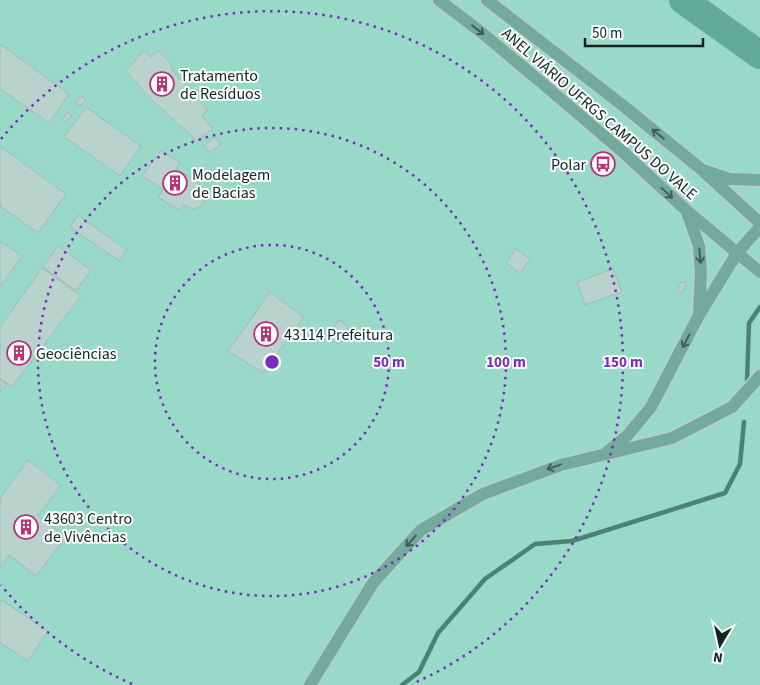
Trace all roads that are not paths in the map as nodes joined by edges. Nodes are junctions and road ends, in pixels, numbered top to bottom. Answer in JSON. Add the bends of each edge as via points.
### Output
{"nodes":[{"id":1,"x":439,"y":0,"type":"edge"},
{"id":2,"x":487,"y":0,"type":"edge"},
{"id":3,"x":701,"y":169,"type":"junction"},
{"id":4,"x":760,"y":180,"type":"edge"},
{"id":5,"x":686,"y":210,"type":"junction"},
{"id":6,"x":760,"y":225,"type":"edge"},
{"id":7,"x":737,"y":253,"type":"junction"},
{"id":8,"x":760,"y":272,"type":"edge"},
{"id":9,"x":699,"y":315,"type":"junction"},
{"id":10,"x":760,"y":376,"type":"edge"},
{"id":11,"x":602,"y":456,"type":"junction"},
{"id":12,"x":310,"y":685,"type":"edge"}],
"edges":[{"from":1,"to":5,"type":"street","name":"ANEL VIÁRIO UFRGS CAMPUS DO VALE","one_way":true,"via":[[557,95]]},
{"from":3,"to":2,"type":"street","name":"ANEL VIÁRIO UFRGS CAMPUS DO VALE","one_way":true},
{"from":3,"to":4,"type":"street","via":[[729,179]]},
{"from":3,"to":6,"type":"street","name":"ANEL VIÁRIO UFRGS CAMPUS DO VALE"},
{"from":5,"to":7,"type":"street","name":"ANEL VIÁRIO UFRGS CAMPUS DO VALE"},
{"from":5,"to":9,"type":"street","one_way":true,"via":[[699,246]]},
{"from":6,"to":7,"type":"street","name":"ANEL VIÁRIO UFRGS CAMPUS DO VALE"},
{"from":7,"to":8,"type":"street","name":"ANEL VIÁRIO UFRGS CAMPUS DO VALE"},
{"from":7,"to":9,"type":"street","name":"ANEL VIÁRIO UFRGS CAMPUS DO VALE"},
{"from":9,"to":11,"type":"street","name":"ANEL VIÁRIO UFRGS CAMPUS DO VALE","one_way":true,"via":[[651,407],[627,436]]},
{"from":10,"to":11,"type":"street","name":"ANEL VIÁRIO UFRGS CAMPUS DO VALE","via":[[732,407],[672,438]]},
{"from":11,"to":12,"type":"street","name":"ANEL VIÁRIO UFRGS CAMPUS DO VALE","one_way":true,"via":[[560,465],[483,494],[421,530],[374,583]]}]}
